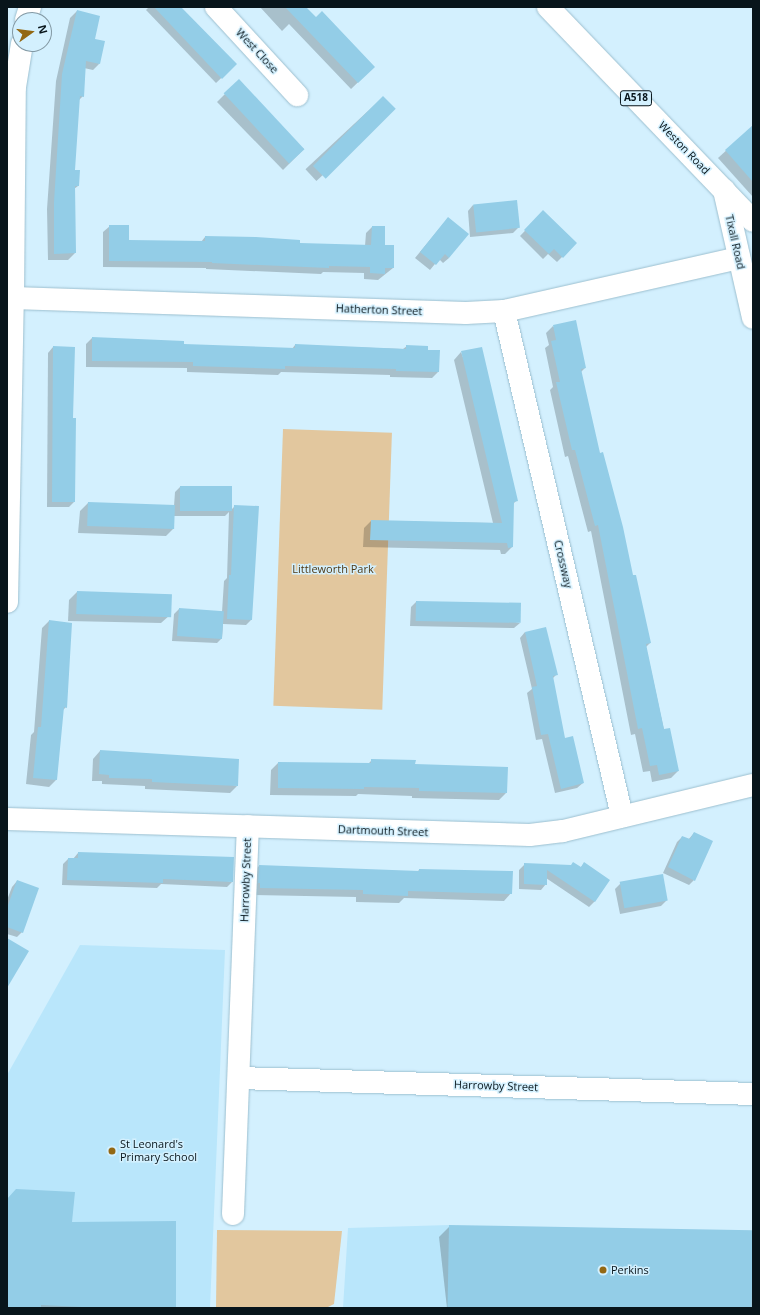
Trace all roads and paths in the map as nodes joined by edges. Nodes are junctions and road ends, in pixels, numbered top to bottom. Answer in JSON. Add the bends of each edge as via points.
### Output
{"nodes":[{"id":1,"x":216,"y":7,"type":"edge"},
{"id":2,"x":548,"y":7,"type":"edge"},
{"id":3,"x":21,"y":52,"type":"edge"},
{"id":4,"x":297,"y":95,"type":"dead end"},
{"id":5,"x":724,"y":190,"type":"junction"},
{"id":6,"x":753,"y":221,"type":"edge"},
{"id":7,"x":739,"y":258,"type":"junction"},
{"id":8,"x":13,"y":298,"type":"junction"},
{"id":9,"x":504,"y":311,"type":"junction"},
{"id":10,"x":753,"y":318,"type":"edge"},
{"id":11,"x":7,"y":602,"type":"edge"},
{"id":12,"x":753,"y":785,"type":"edge"},
{"id":13,"x":622,"y":816,"type":"junction"},
{"id":14,"x":7,"y":819,"type":"edge"},
{"id":15,"x":248,"y":826,"type":"junction"},
{"id":16,"x":239,"y":1078,"type":"junction"},
{"id":17,"x":753,"y":1094,"type":"edge"},
{"id":18,"x":233,"y":1214,"type":"dead end"}],
"edges":[{"from":1,"to":4,"type":"main road","name":"West Close"},
{"from":2,"to":5,"type":"main road","name":"Weston Road","number":"A518"},
{"from":3,"to":8,"type":"main road","via":[[15,87]]},
{"from":5,"to":6,"type":"main road","name":"Weston Road","number":"A518"},
{"from":5,"to":7,"type":"main road","name":"Tixall Road"},
{"from":7,"to":9,"type":"main road","name":"Hatherton Street"},
{"from":7,"to":10,"type":"main road","name":"Tixall Road"},
{"from":8,"to":9,"type":"main road","name":"Hatherton Street","via":[[466,313]]},
{"from":8,"to":11,"type":"main road"},
{"from":9,"to":13,"type":"main road","name":"Crossway"},
{"from":12,"to":13,"type":"main road","name":"Dartmouth Street"},
{"from":13,"to":15,"type":"main road","name":"Dartmouth Street","via":[[563,831],[495,836]]},
{"from":14,"to":15,"type":"main road","name":"Dartmouth Street"},
{"from":15,"to":16,"type":"main road","name":"Harrowby Street"},
{"from":16,"to":17,"type":"main road","name":"Harrowby Street"},
{"from":16,"to":18,"type":"main road","name":"Harrowby Street"}]}
